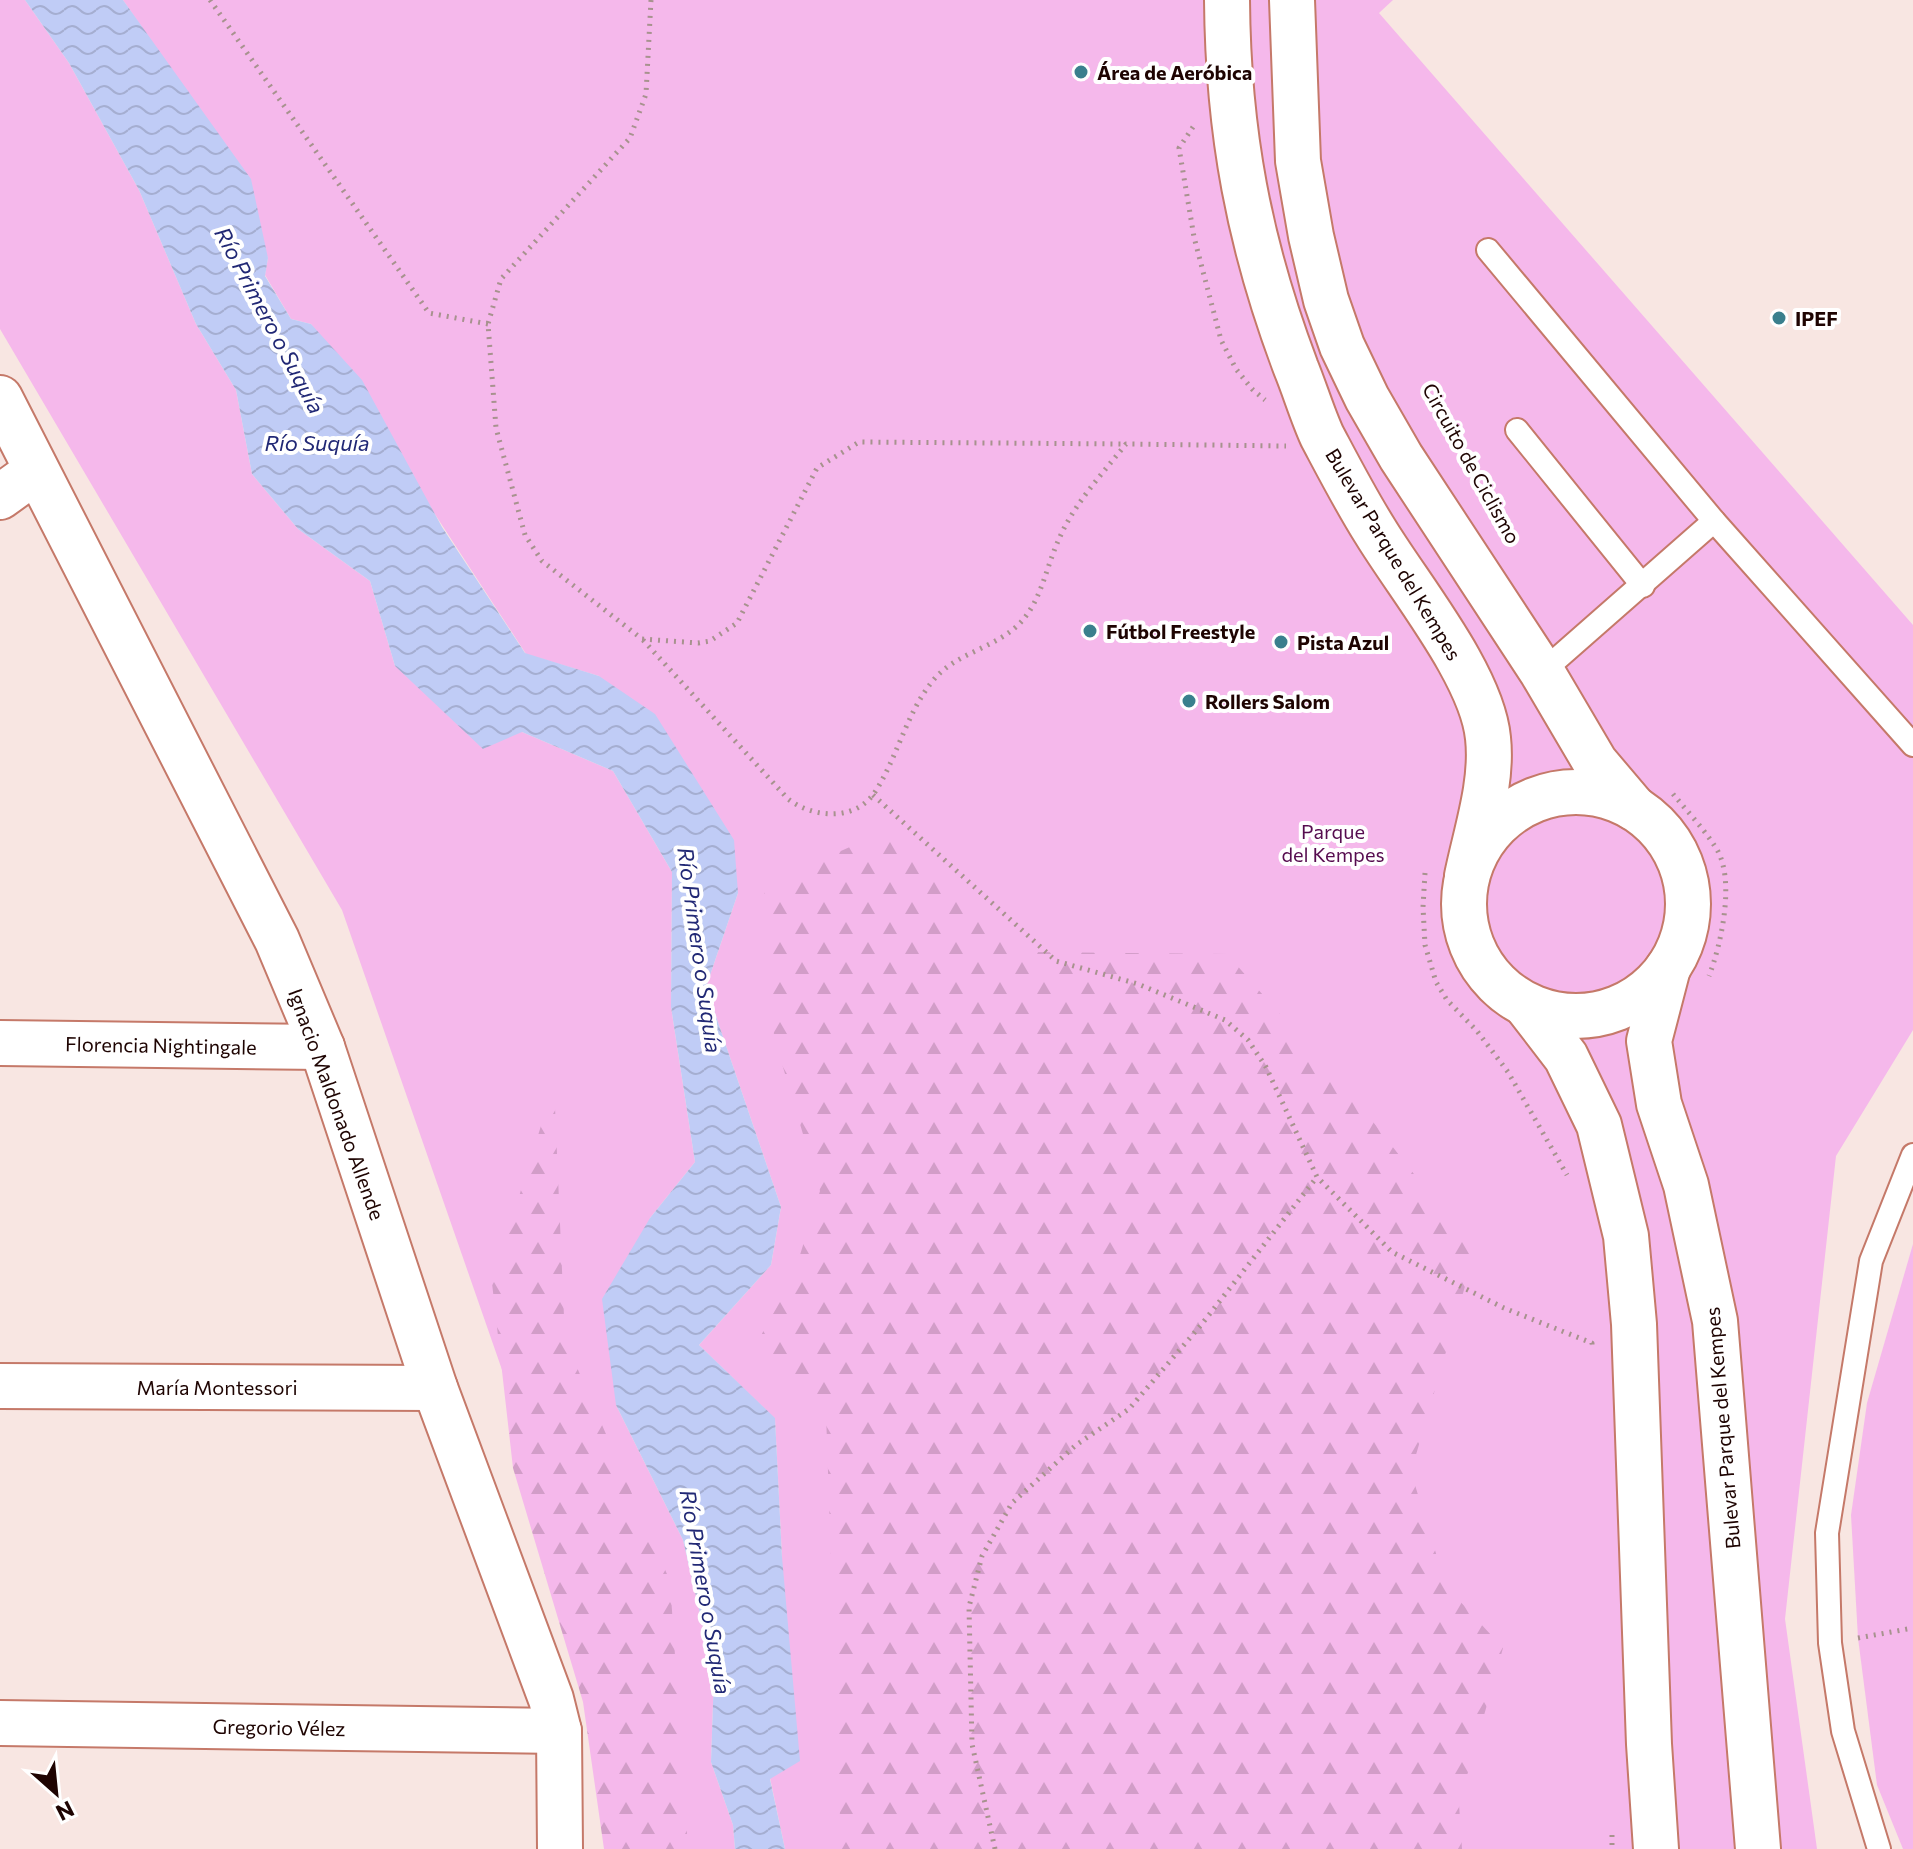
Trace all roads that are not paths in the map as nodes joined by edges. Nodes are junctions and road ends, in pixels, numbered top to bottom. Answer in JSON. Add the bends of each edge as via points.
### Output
{"nodes":[{"id":1,"x":1227,"y":0,"type":"edge"},
{"id":2,"x":1292,"y":0,"type":"edge"},
{"id":3,"x":1488,"y":250,"type":"dead end"},
{"id":4,"x":0,"y":398,"type":"edge"},
{"id":5,"x":1517,"y":430,"type":"dead end"},
{"id":6,"x":36,"y":471,"type":"junction"},
{"id":7,"x":0,"y":497,"type":"edge"},
{"id":8,"x":1714,"y":521,"type":"junction"},
{"id":9,"x":1643,"y":586,"type":"junction"},
{"id":10,"x":1542,"y":672,"type":"junction"},
{"id":11,"x":1913,"y":745,"type":"edge"},
{"id":12,"x":1652,"y":799,"type":"junction"},
{"id":13,"x":1446,"y":873,"type":"junction"},
{"id":14,"x":1668,"y":968,"type":"junction"},
{"id":15,"x":1526,"y":1005,"type":"junction"},
{"id":16,"x":0,"y":1043,"type":"edge"},
{"id":17,"x":322,"y":1047,"type":"junction"},
{"id":18,"x":1913,"y":1155,"type":"edge"},
{"id":19,"x":0,"y":1386,"type":"edge"},
{"id":20,"x":435,"y":1388,"type":"junction"},
{"id":21,"x":0,"y":1723,"type":"edge"},
{"id":22,"x":559,"y":1731,"type":"junction"},
{"id":23,"x":560,"y":1849,"type":"edge"},
{"id":24,"x":1656,"y":1849,"type":"edge"},
{"id":25,"x":1758,"y":1849,"type":"edge"},
{"id":26,"x":1879,"y":1849,"type":"edge"}],
"edges":[{"from":1,"to":13,"type":"street","name":"Bulevar Parque del Kempes","via":[[1234,137],[1273,306],[1321,433],[1375,530],[1462,666],[1483,715],[1489,750],[1484,793]]},
{"from":2,"to":10,"type":"street","via":[[1298,161],[1323,288],[1342,346],[1401,457]]},
{"from":3,"to":8,"type":"lane"},
{"from":4,"to":6,"type":"street","name":"Ignacio Maldonado Allende"},
{"from":5,"to":9,"type":"lane"},
{"from":6,"to":7,"type":"street"},
{"from":6,"to":17,"type":"street","name":"Ignacio Maldonado Allende","via":[[277,940]]},
{"from":8,"to":9,"type":"lane"},
{"from":8,"to":11,"type":"lane"},
{"from":9,"to":10,"type":"lane"},
{"from":10,"to":12,"type":"street","via":[[1595,762]]},
{"from":12,"to":13,"type":"street","via":[[1575,792],[1534,800],[1499,823]]},
{"from":12,"to":14,"type":"street","via":[[1652,822],[1679,859],[1689,903],[1680,948]]},
{"from":13,"to":15,"type":"street","via":[[1472,949],[1493,980]]},
{"from":14,"to":15,"type":"street","via":[[1636,999],[1593,1015],[1547,1013]]},
{"from":14,"to":25,"type":"street","name":"Bulevar Parque del Kempes","via":[[1649,1041],[1659,1104],[1686,1185],[1715,1321]]},
{"from":15,"to":24,"type":"street","via":[[1566,1057],[1599,1125],[1626,1236]]},
{"from":16,"to":17,"type":"street","name":"Florencia Nightingale"},
{"from":17,"to":20,"type":"street","name":"Ignacio Maldonado Allende"},
{"from":18,"to":26,"type":"lane","via":[[1871,1261],[1827,1533],[1830,1643],[1843,1731]]},
{"from":19,"to":20,"type":"street","name":"María Montessori"},
{"from":20,"to":22,"type":"street","name":"Ignacio Maldonado Allende"},
{"from":21,"to":22,"type":"street","name":"Gregorio Vélez"},
{"from":22,"to":23,"type":"street","name":"Ignacio Maldonado Allende"}]}
